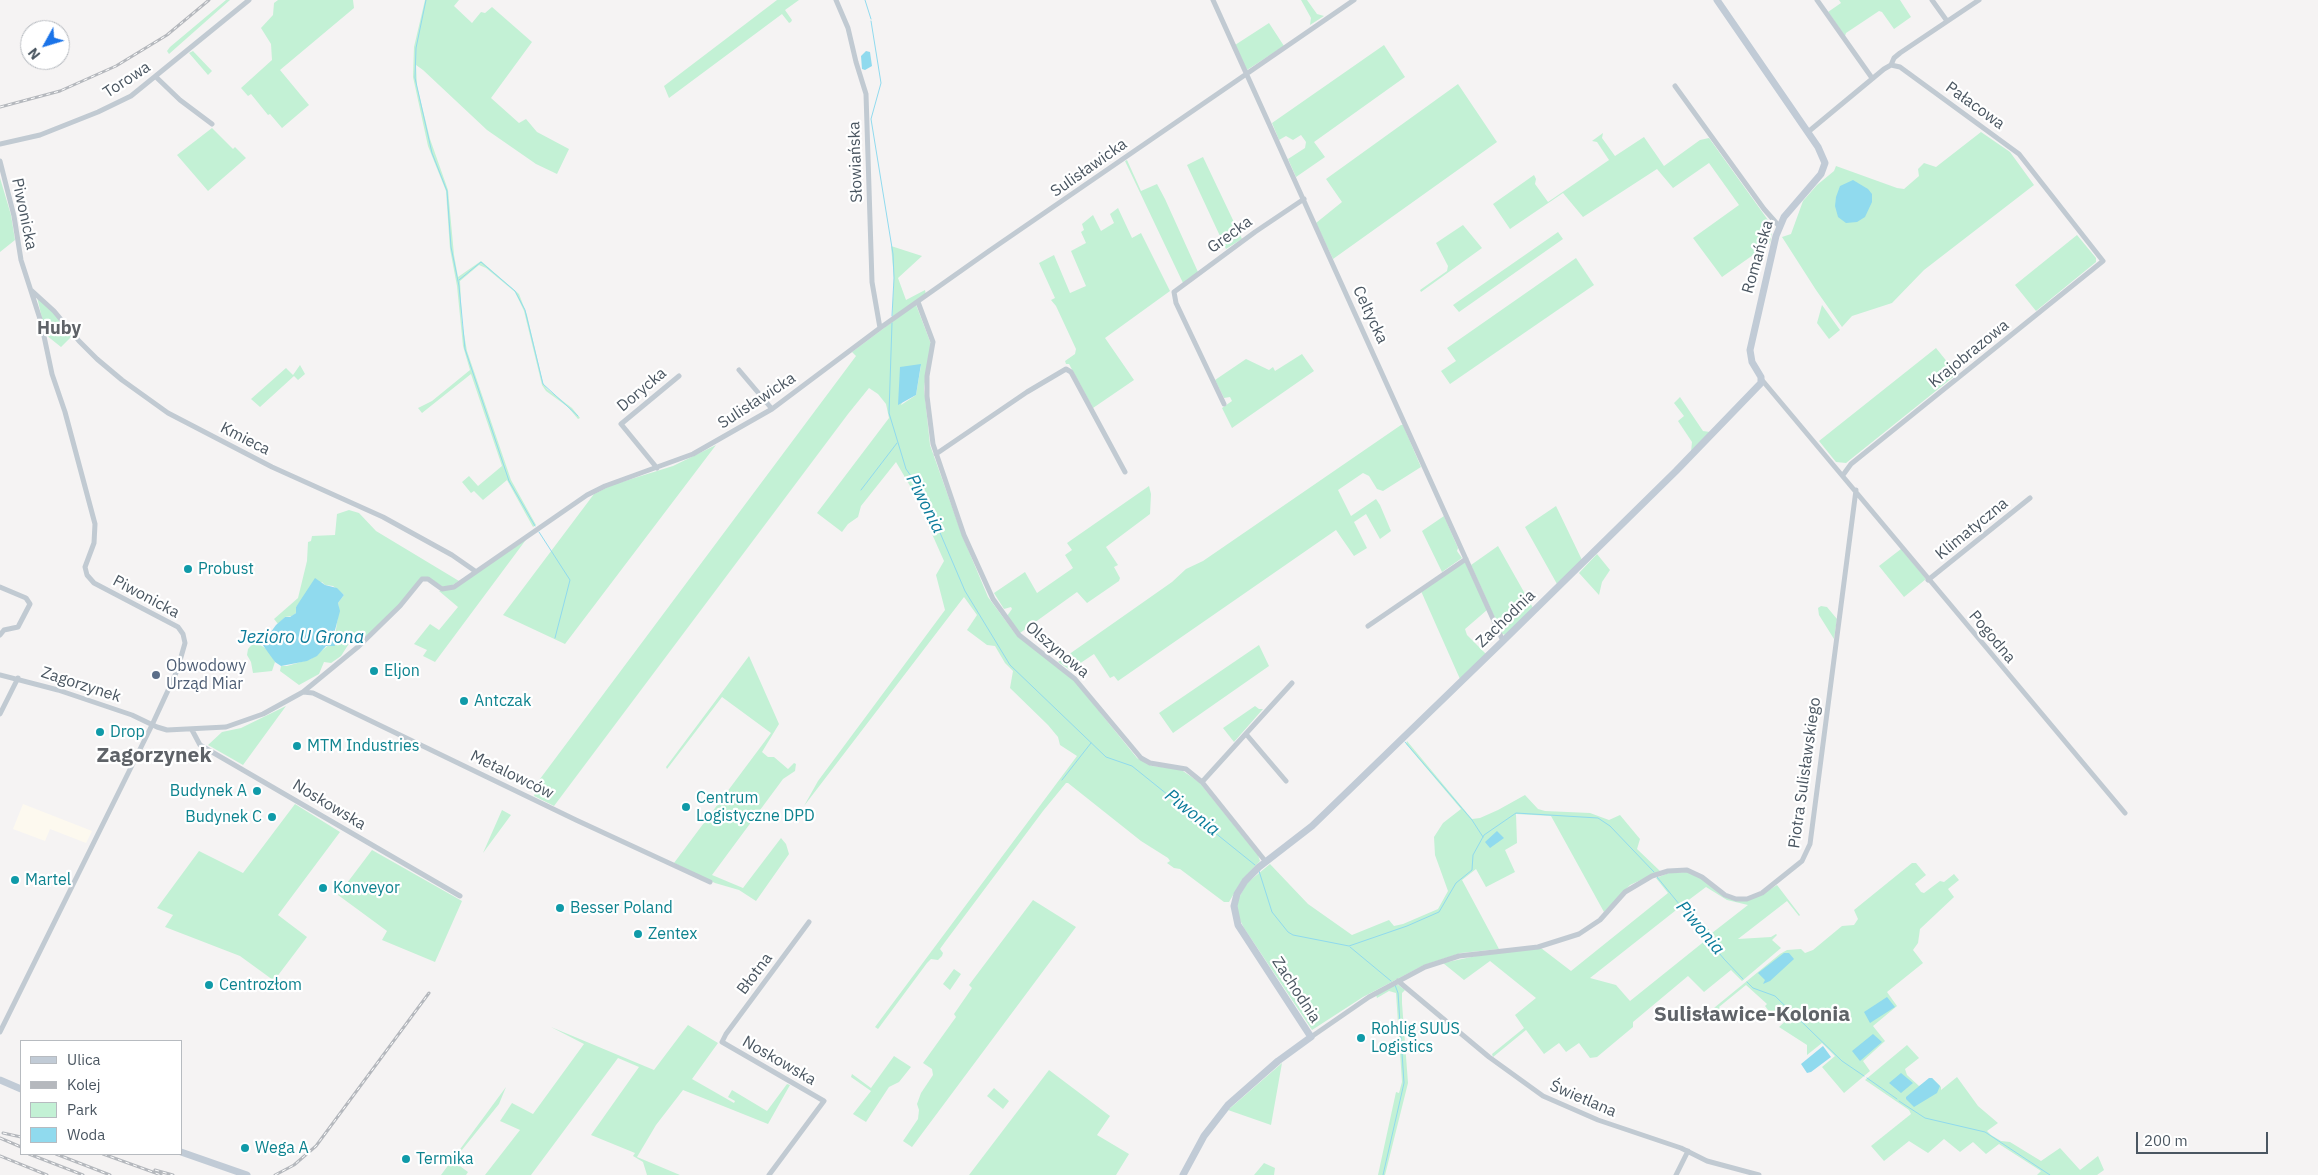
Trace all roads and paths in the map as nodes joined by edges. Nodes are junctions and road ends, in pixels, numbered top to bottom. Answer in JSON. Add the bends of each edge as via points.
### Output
{"nodes":[{"id":1,"x":249,"y":0,"type":"edge"},
{"id":2,"x":836,"y":0,"type":"edge"},
{"id":3,"x":1213,"y":0,"type":"edge"},
{"id":4,"x":1354,"y":0,"type":"edge"},
{"id":5,"x":1717,"y":0,"type":"edge"},
{"id":6,"x":1817,"y":0,"type":"edge"},
{"id":7,"x":1932,"y":0,"type":"edge"},
{"id":8,"x":1979,"y":0,"type":"edge"},
{"id":9,"x":1947,"y":22,"type":"junction"},
{"id":10,"x":1891,"y":65,"type":"junction"},
{"id":11,"x":1246,"y":74,"type":"junction"},
{"id":12,"x":156,"y":77,"type":"junction"},
{"id":13,"x":1872,"y":78,"type":"junction"},
{"id":14,"x":1675,"y":86,"type":"dead end"},
{"id":15,"x":212,"y":124,"type":"dead end"},
{"id":16,"x":1808,"y":132,"type":"junction"},
{"id":17,"x":0,"y":144,"type":"edge"},
{"id":18,"x":0,"y":161,"type":"edge"},
{"id":19,"x":1304,"y":199,"type":"junction"},
{"id":20,"x":1779,"y":226,"type":"junction"},
{"id":21,"x":2103,"y":261,"type":"joint"},
{"id":22,"x":31,"y":290,"type":"junction"},
{"id":23,"x":918,"y":302,"type":"junction"},
{"id":24,"x":880,"y":328,"type":"junction"},
{"id":25,"x":739,"y":370,"type":"dead end"},
{"id":26,"x":678,"y":376,"type":"dead end"},
{"id":27,"x":1762,"y":380,"type":"junction"},
{"id":28,"x":1224,"y":404,"type":"dead end"},
{"id":29,"x":772,"y":409,"type":"junction"},
{"id":30,"x":936,"y":454,"type":"junction"},
{"id":31,"x":1833,"y":463,"type":"junction"},
{"id":32,"x":1851,"y":464,"type":"junction"},
{"id":33,"x":657,"y":468,"type":"junction"},
{"id":34,"x":1125,"y":472,"type":"dead end"},
{"id":35,"x":1843,"y":475,"type":"junction"},
{"id":36,"x":1856,"y":490,"type":"junction"},
{"id":37,"x":2030,"y":498,"type":"dead end"},
{"id":38,"x":1466,"y":559,"type":"junction"},
{"id":39,"x":475,"y":571,"type":"junction"},
{"id":40,"x":1928,"y":580,"type":"junction"},
{"id":41,"x":0,"y":587,"type":"edge"},
{"id":42,"x":1368,"y":626,"type":"dead end"},
{"id":43,"x":0,"y":635,"type":"edge"},
{"id":44,"x":1503,"y":641,"type":"junction"},
{"id":45,"x":0,"y":675,"type":"edge"},
{"id":46,"x":18,"y":678,"type":"junction"},
{"id":47,"x":1292,"y":683,"type":"dead end"},
{"id":48,"x":304,"y":692,"type":"junction"},
{"id":49,"x":0,"y":714,"type":"edge"},
{"id":50,"x":152,"y":725,"type":"junction"},
{"id":51,"x":192,"y":730,"type":"junction"},
{"id":52,"x":1246,"y":734,"type":"junction"},
{"id":53,"x":1286,"y":781,"type":"dead end"},
{"id":54,"x":1202,"y":782,"type":"junction"},
{"id":55,"x":2125,"y":813,"type":"dead end"},
{"id":56,"x":1266,"y":862,"type":"junction"},
{"id":57,"x":710,"y":882,"type":"dead end"},
{"id":58,"x":460,"y":896,"type":"dead end"},
{"id":59,"x":809,"y":922,"type":"dead end"},
{"id":60,"x":1398,"y":981,"type":"junction"},
{"id":61,"x":0,"y":1032,"type":"edge"},
{"id":62,"x":1311,"y":1037,"type":"junction"},
{"id":63,"x":722,"y":1042,"type":"joint"},
{"id":64,"x":0,"y":1080,"type":"edge"},
{"id":65,"x":20,"y":1089,"type":"edge"},
{"id":66,"x":1688,"y":1151,"type":"junction"},
{"id":67,"x":182,"y":1152,"type":"edge"},
{"id":68,"x":248,"y":1175,"type":"edge"},
{"id":69,"x":769,"y":1175,"type":"edge"},
{"id":70,"x":1183,"y":1175,"type":"edge"},
{"id":71,"x":1676,"y":1175,"type":"edge"},
{"id":72,"x":1760,"y":1175,"type":"edge"}],
"edges":[{"from":1,"to":12,"type":"street","name":"Torowa"},
{"from":2,"to":24,"type":"street","name":"Słowiańska","via":[[848,28],[866,94],[871,265]]},
{"from":3,"to":11,"type":"street","name":"Celtycka"},
{"from":4,"to":11,"type":"street","name":"Sulisławicka"},
{"from":5,"to":16,"type":"street","name":"Romańska"},
{"from":6,"to":13,"type":"street"},
{"from":7,"to":9,"type":"street"},
{"from":8,"to":9,"type":"street"},
{"from":9,"to":10,"type":"street","via":[[1900,53]]},
{"from":10,"to":13,"type":"street"},
{"from":10,"to":21,"type":"street","name":"Pałacowa","via":[[1904,70],[2015,150]]},
{"from":11,"to":19,"type":"street","name":"Celtycka"},
{"from":11,"to":23,"type":"street","name":"Sulisławicka"},
{"from":12,"to":15,"type":"street"},
{"from":12,"to":17,"type":"street","name":"Torowa","via":[[131,96],[92,115],[25,139]]},
{"from":13,"to":16,"type":"street"},
{"from":14,"to":20,"type":"street"},
{"from":16,"to":20,"type":"street","name":"Romańska","via":[[1822,154],[1825,166]]},
{"from":18,"to":22,"type":"street","name":"Piwonicka","via":[[21,260]]},
{"from":19,"to":28,"type":"street","name":"Grecka","via":[[1174,294]]},
{"from":19,"to":38,"type":"street","name":"Celtycka"},
{"from":20,"to":27,"type":"street","name":"Romańska","via":[[1750,348],[1752,362]]},
{"from":21,"to":32,"type":"street","name":"Krajobrazowa"},
{"from":22,"to":39,"type":"street","name":"Kmieca","via":[[97,359],[168,413],[279,470],[383,517]]},
{"from":22,"to":50,"type":"street","name":"Piwonicka","via":[[95,524],[94,543],[85,567],[87,575],[94,583],[178,627],[185,638],[177,671]]},
{"from":23,"to":24,"type":"street","name":"Sulisławicka"},
{"from":23,"to":30,"type":"street","name":"Olszynowa","via":[[933,342],[927,396]]},
{"from":24,"to":29,"type":"street","name":"Sulisławicka"},
{"from":25,"to":29,"type":"street"},
{"from":26,"to":33,"type":"street","name":"Dorycka","via":[[621,424]]},
{"from":27,"to":31,"type":"street","name":"Romańska"},
{"from":27,"to":44,"type":"street","name":"Zachodnia","via":[[1683,464]]},
{"from":29,"to":33,"type":"street","name":"Sulisławicka","via":[[703,449]]},
{"from":30,"to":34,"type":"street","via":[[1039,384],[1068,369]]},
{"from":30,"to":54,"type":"street","name":"Olszynowa","via":[[980,575],[1013,628],[1075,679],[1141,758],[1150,763],[1186,769]]},
{"from":31,"to":32,"type":"street"},
{"from":31,"to":35,"type":"street","name":"Romańska"},
{"from":32,"to":35,"type":"street","name":"Krajobrazowa"},
{"from":33,"to":39,"type":"street","name":"Sulisławicka","via":[[586,495]]},
{"from":35,"to":36,"type":"street","name":"Pogodna"},
{"from":36,"to":40,"type":"street","name":"Pogodna"},
{"from":36,"to":60,"type":"street","name":"Piotra Sulisławskiego","via":[[1810,844],[1802,861],[1762,893],[1747,899],[1725,895],[1692,872],[1661,873],[1631,887],[1600,920],[1572,938],[1538,947],[1448,958]]},
{"from":37,"to":40,"type":"street","name":"Klimatyczna"},
{"from":38,"to":42,"type":"street"},
{"from":38,"to":44,"type":"street","name":"Celtycka"},
{"from":39,"to":48,"type":"street","name":"Sulisławicka","via":[[446,589],[422,579],[367,639]]},
{"from":40,"to":55,"type":"street","name":"Pogodna"},
{"from":41,"to":43,"type":"street","via":[[26,598],[30,604],[18,627],[4,630]]},
{"from":44,"to":56,"type":"street","name":"Zachodnia","via":[[1312,826]]},
{"from":45,"to":46,"type":"street","name":"Zagorzynek"},
{"from":46,"to":49,"type":"street"},
{"from":46,"to":50,"type":"street","name":"Zagorzynek","via":[[138,717]]},
{"from":47,"to":52,"type":"street"},
{"from":48,"to":51,"type":"street","name":"Sulisławicka","via":[[235,725]]},
{"from":48,"to":57,"type":"street","name":"Metalowców","via":[[313,693]]},
{"from":50,"to":51,"type":"street","name":"Sulisławicka","via":[[168,730]]},
{"from":50,"to":61,"type":"street","name":"Piwonicka"},
{"from":51,"to":58,"type":"street","name":"Noskowska","via":[[200,745]]},
{"from":52,"to":53,"type":"street"},
{"from":52,"to":54,"type":"street"},
{"from":54,"to":56,"type":"street","name":"Olszynowa"},
{"from":56,"to":62,"type":"street","name":"Zachodnia","via":[[1237,894],[1235,918]]},
{"from":59,"to":63,"type":"street","name":"Błotna"},
{"from":60,"to":62,"type":"street","name":"Piotra Sulisławskiego"},
{"from":60,"to":66,"type":"street","name":"Świetlana","via":[[1543,1096],[1598,1120]]},
{"from":62,"to":70,"type":"street","name":"Zachodnia","via":[[1228,1105],[1204,1136]]},
{"from":63,"to":69,"type":"street","name":"Noskowska","via":[[824,1101]]},
{"from":64,"to":65,"type":"street"},
{"from":66,"to":71,"type":"street"},
{"from":66,"to":72,"type":"street","name":"Świetlana","via":[[1711,1162]]},
{"from":67,"to":68,"type":"street"}]}
